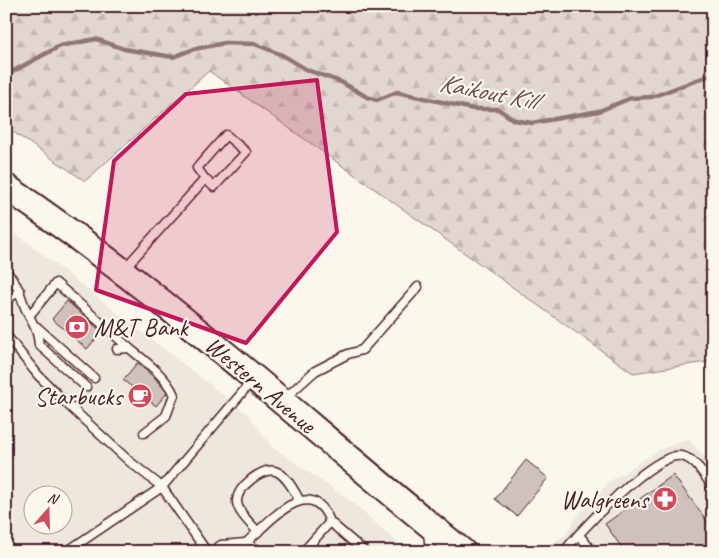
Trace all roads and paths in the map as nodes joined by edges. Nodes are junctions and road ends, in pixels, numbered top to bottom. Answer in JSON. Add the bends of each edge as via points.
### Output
{"nodes":[{"id":1,"x":205,"y":180,"type":"junction"},
{"id":2,"x":6,"y":186,"type":"edge"},
{"id":3,"x":6,"y":271,"type":"edge"},
{"id":4,"x":122,"y":272,"type":"junction"},
{"id":5,"x":418,"y":287,"type":"dead end"},
{"id":6,"x":20,"y":291,"type":"junction"},
{"id":7,"x":6,"y":300,"type":"edge"},
{"id":8,"x":29,"y":316,"type":"junction"},
{"id":9,"x":37,"y":327,"type":"junction"},
{"id":10,"x":6,"y":335,"type":"edge"},
{"id":11,"x":129,"y":348,"type":"junction"},
{"id":12,"x":117,"y":349,"type":"dead end"},
{"id":13,"x":94,"y":378,"type":"dead end"},
{"id":14,"x":255,"y":378,"type":"junction"},
{"id":15,"x":86,"y":387,"type":"dead end"},
{"id":16,"x":282,"y":401,"type":"junction"},
{"id":17,"x":144,"y":433,"type":"dead end"},
{"id":18,"x":162,"y":487,"type":"junction"},
{"id":19,"x":713,"y":488,"type":"edge"},
{"id":20,"x":300,"y":501,"type":"junction"},
{"id":21,"x":330,"y":522,"type":"junction"},
{"id":22,"x":427,"y":523,"type":"junction"},
{"id":23,"x":258,"y":532,"type":"junction"},
{"id":24,"x":579,"y":535,"type":"junction"},
{"id":25,"x":246,"y":542,"type":"junction"},
{"id":26,"x":563,"y":551,"type":"edge"},
{"id":27,"x":66,"y":552,"type":"edge"},
{"id":28,"x":207,"y":552,"type":"edge"},
{"id":29,"x":212,"y":552,"type":"edge"},
{"id":30,"x":260,"y":552,"type":"edge"},
{"id":31,"x":303,"y":552,"type":"edge"},
{"id":32,"x":365,"y":552,"type":"edge"},
{"id":33,"x":430,"y":552,"type":"edge"},
{"id":34,"x":463,"y":552,"type":"edge"},
{"id":35,"x":593,"y":552,"type":"edge"}],
"edges":[{"from":1,"to":1,"type":"lane","via":[[214,187],[246,152],[226,135],[197,168]]},
{"from":1,"to":4,"type":"lane"},
{"from":2,"to":4,"type":"main road","name":"Western Avenue"},
{"from":3,"to":6,"type":"lane"},
{"from":4,"to":14,"type":"main road","name":"Western Avenue"},
{"from":5,"to":16,"type":"lane","via":[[362,350],[315,371]]},
{"from":6,"to":7,"type":"lane"},
{"from":6,"to":8,"type":"lane"},
{"from":8,"to":9,"type":"lane"},
{"from":8,"to":11,"type":"lane","via":[[56,283]]},
{"from":9,"to":13,"type":"lane"},
{"from":9,"to":15,"type":"lane","via":[[39,345]]},
{"from":10,"to":18,"type":"lane","via":[[38,375],[67,404]]},
{"from":11,"to":12,"type":"lane"},
{"from":11,"to":17,"type":"lane","via":[[170,386],[174,395],[166,416]]},
{"from":14,"to":16,"type":"main road","name":"Western Avenue"},
{"from":14,"to":18,"type":"lane"},
{"from":16,"to":22,"type":"main road","name":"Western Avenue"},
{"from":18,"to":27,"type":"lane"},
{"from":18,"to":28,"type":"lane"},
{"from":19,"to":24,"type":"lane","via":[[691,458],[680,455],[668,458],[622,490]]},
{"from":20,"to":21,"type":"lane","via":[[314,501],[326,510]]},
{"from":20,"to":23,"type":"lane","via":[[280,511]]},
{"from":20,"to":23,"type":"lane","via":[[283,476],[274,470],[262,472],[241,489],[236,500],[239,510]]},
{"from":21,"to":31,"type":"lane"},
{"from":21,"to":32,"type":"lane"},
{"from":22,"to":33,"type":"lane"},
{"from":22,"to":34,"type":"main road","name":"Western Avenue"},
{"from":23,"to":25,"type":"lane"},
{"from":24,"to":26,"type":"lane"},
{"from":24,"to":35,"type":"lane"},
{"from":25,"to":29,"type":"lane","via":[[221,545]]},
{"from":25,"to":30,"type":"lane"}]}
